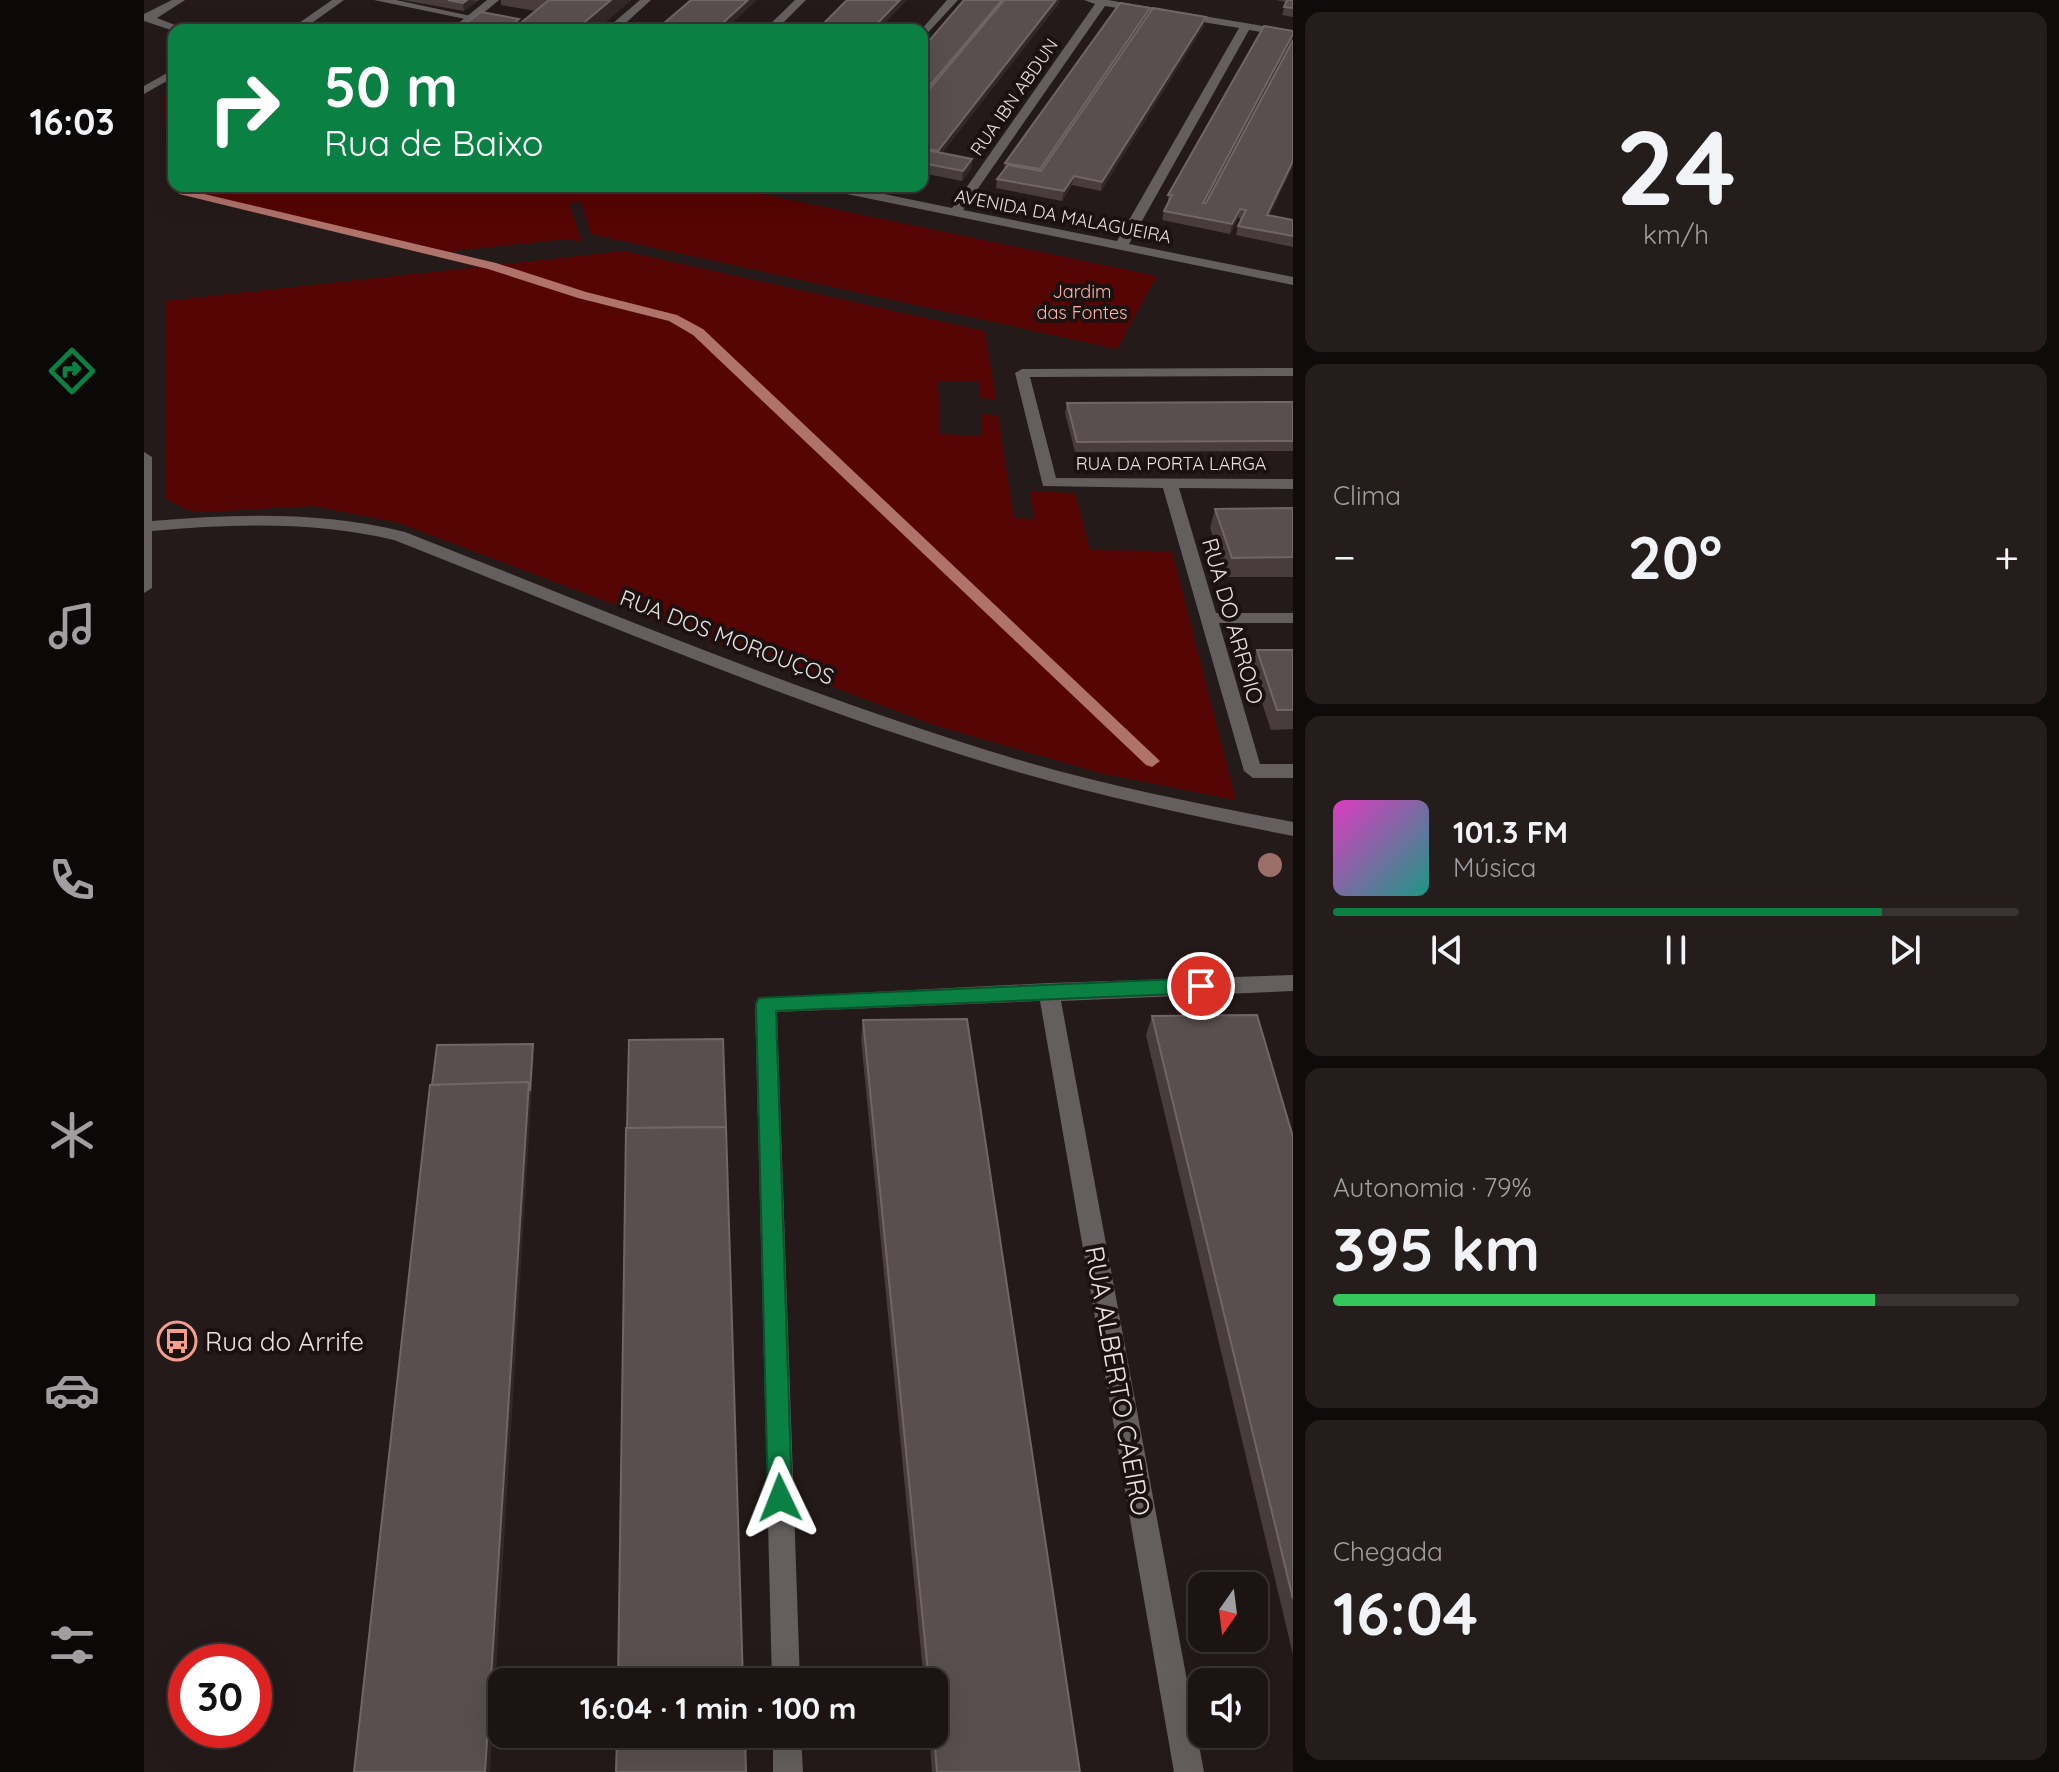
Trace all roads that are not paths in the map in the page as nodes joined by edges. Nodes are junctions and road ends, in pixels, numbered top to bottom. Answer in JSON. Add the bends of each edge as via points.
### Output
{"nodes":[{"id":1,"x":180,"y":0,"type":"edge"},
{"id":2,"x":339,"y":0,"type":"edge"},
{"id":3,"x":379,"y":0,"type":"edge"},
{"id":4,"x":494,"y":0,"type":"edge"},
{"id":5,"x":646,"y":0,"type":"edge"},
{"id":6,"x":801,"y":0,"type":"edge"},
{"id":7,"x":953,"y":0,"type":"edge"},
{"id":8,"x":1096,"y":1,"type":"edge"},
{"id":9,"x":472,"y":17,"type":"junction"},
{"id":10,"x":146,"y":18,"type":"edge"},
{"id":11,"x":304,"y":24,"type":"edge"},
{"id":12,"x":463,"y":24,"type":"edge"},
{"id":13,"x":507,"y":24,"type":"edge"},
{"id":14,"x":618,"y":24,"type":"edge"},
{"id":15,"x":776,"y":24,"type":"edge"},
{"id":16,"x":168,"y":25,"type":"edge"},
{"id":17,"x":1246,"y":26,"type":"junction"},
{"id":18,"x":928,"y":29,"type":"edge"},
{"id":19,"x":1293,"y":34,"type":"edge"},
{"id":20,"x":168,"y":76,"type":"edge"},
{"id":21,"x":144,"y":91,"type":"edge"},
{"id":22,"x":856,"y":192,"type":"edge"},
{"id":23,"x":955,"y":212,"type":"junction"},
{"id":24,"x":1121,"y":246,"type":"junction"},
{"id":25,"x":1293,"y":281,"type":"edge"},
{"id":26,"x":1293,"y":372,"type":"edge"},
{"id":27,"x":144,"y":457,"type":"edge"},
{"id":28,"x":1170,"y":484,"type":"junction"},
{"id":29,"x":1293,"y":484,"type":"edge"},
{"id":30,"x":144,"y":527,"type":"edge"},
{"id":31,"x":144,"y":588,"type":"edge"},
{"id":32,"x":1211,"y":618,"type":"junction"},
{"id":33,"x":1293,"y":618,"type":"edge"},
{"id":34,"x":1293,"y":771,"type":"edge"},
{"id":35,"x":1293,"y":829,"type":"edge"},
{"id":36,"x":1293,"y":983,"type":"edge"},
{"id":37,"x":1049,"y":991,"type":"junction"},
{"id":38,"x":786,"y":1668,"type":"edge"},
{"id":39,"x":787,"y":1748,"type":"edge"},
{"id":40,"x":788,"y":1772,"type":"edge"},
{"id":41,"x":1189,"y":1772,"type":"edge"}],
"edges":[{"from":1,"to":10,"type":"street"},
{"from":2,"to":11,"type":"street"},
{"from":3,"to":9,"type":"street"},
{"from":4,"to":9,"type":"street"},
{"from":5,"to":14,"type":"street"},
{"from":6,"to":15,"type":"street"},
{"from":7,"to":18,"type":"street"},
{"from":8,"to":17,"type":"street"},
{"from":8,"to":23,"type":"street","name":"RUA IBN ABDUN"},
{"from":9,"to":12,"type":"street"},
{"from":9,"to":13,"type":"street"},
{"from":10,"to":16,"type":"street"},
{"from":17,"to":19,"type":"street"},
{"from":17,"to":24,"type":"street"},
{"from":20,"to":21,"type":"street"},
{"from":22,"to":23,"type":"street","name":"AVENIDA DA MALAGUEIRA"},
{"from":23,"to":24,"type":"street","name":"AVENIDA DA MALAGUEIRA"},
{"from":24,"to":25,"type":"street","name":"AVENIDA DA MALAGUEIRA"},
{"from":26,"to":28,"type":"street","name":"RUA DA PORTA LARGA","via":[[1022,373],[1049,483]]},
{"from":27,"to":30,"type":"street"},
{"from":28,"to":29,"type":"street","name":"RUA DA PORTA LARGA"},
{"from":28,"to":32,"type":"street","name":"RUA DO ARROIO"},
{"from":30,"to":31,"type":"street"},
{"from":30,"to":35,"type":"street","name":"RUA DOS MOROUÇOS","via":[[290,518],[370,528],[976,753],[1068,780]]},
{"from":32,"to":33,"type":"street"},
{"from":32,"to":34,"type":"street","name":"RUA DO ARROIO","via":[[1253,771]]},
{"from":36,"to":37,"type":"street"},
{"from":37,"to":38,"type":"street","via":[[766,1004]]},
{"from":37,"to":41,"type":"street","name":"RUA ALBERTO CAEIRO"},
{"from":39,"to":40,"type":"street"}]}
